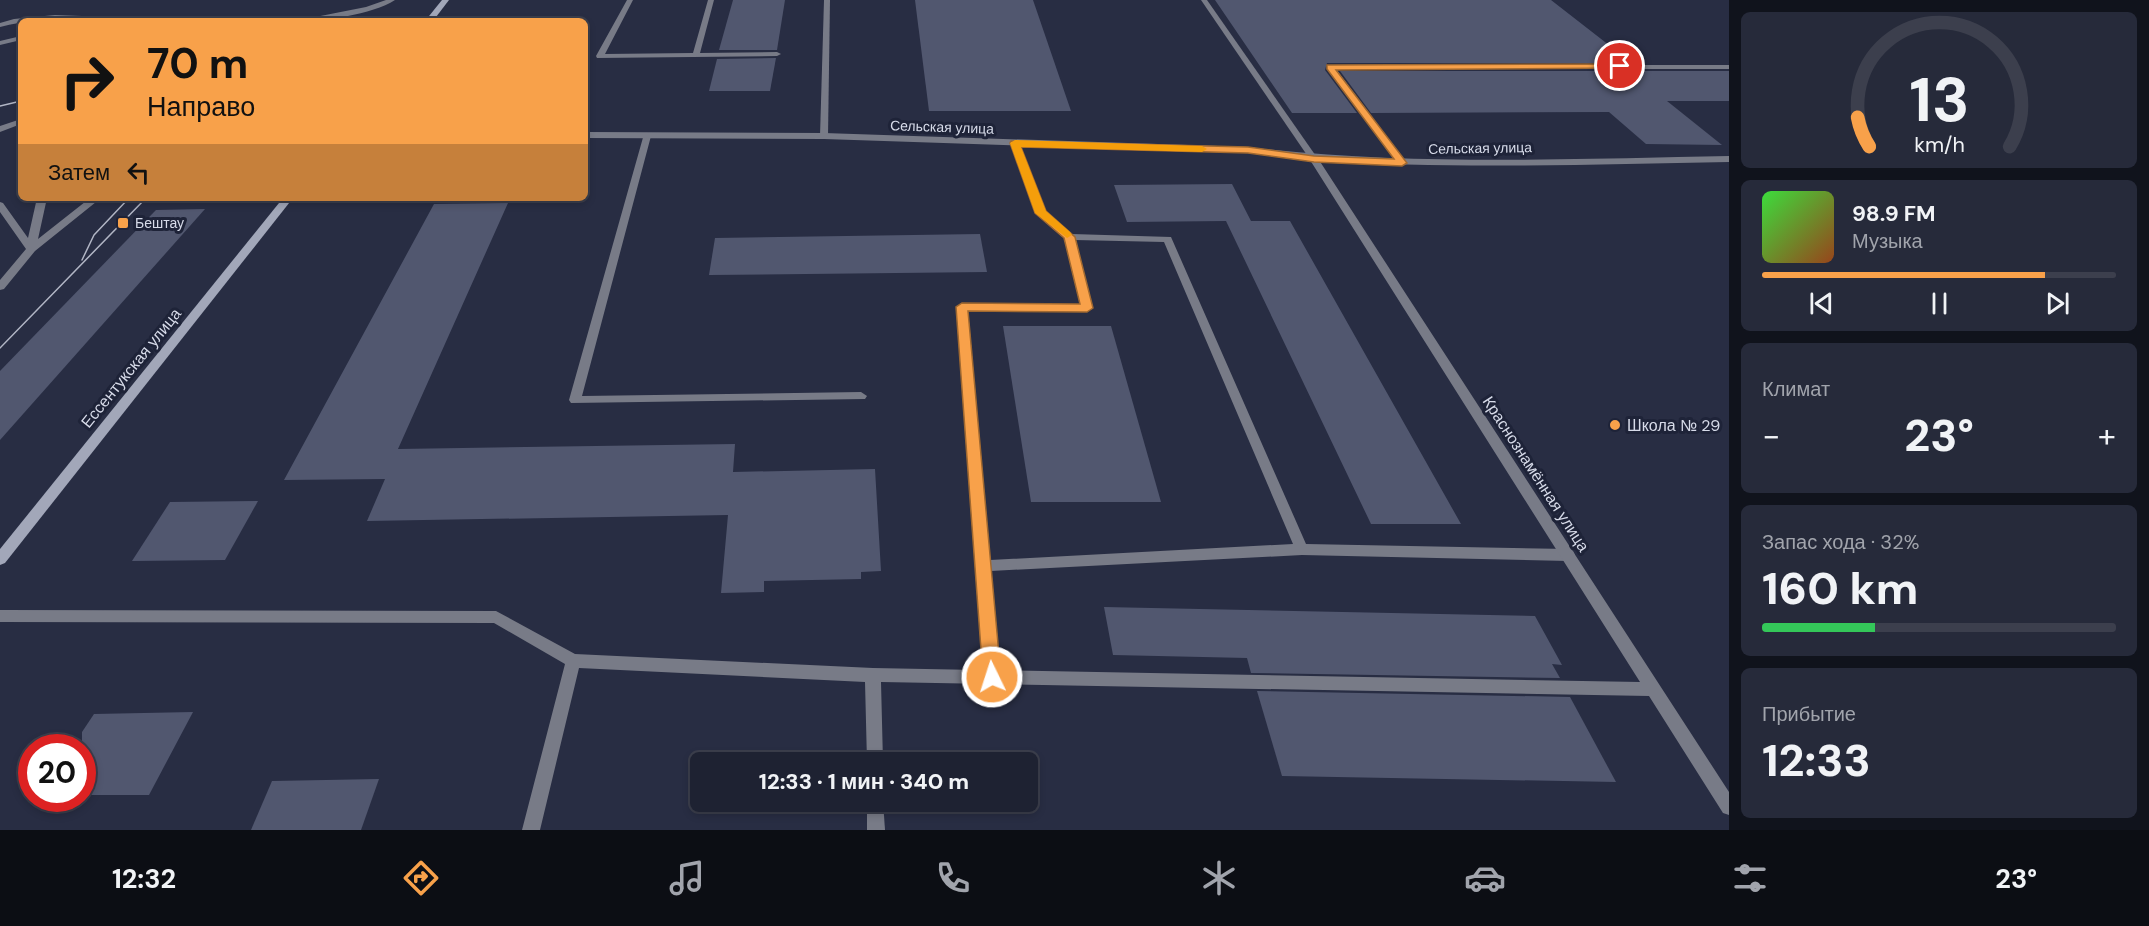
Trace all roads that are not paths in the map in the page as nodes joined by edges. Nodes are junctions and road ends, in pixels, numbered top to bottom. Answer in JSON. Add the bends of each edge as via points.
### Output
{"nodes":[{"id":1,"x":392,"y":0,"type":"edge"},
{"id":2,"x":446,"y":0,"type":"edge"},
{"id":3,"x":630,"y":0,"type":"edge"},
{"id":4,"x":711,"y":0,"type":"edge"},
{"id":5,"x":827,"y":0,"type":"edge"},
{"id":6,"x":1204,"y":0,"type":"edge"},
{"id":7,"x":316,"y":18,"type":"edge"},
{"id":8,"x":431,"y":18,"type":"edge"},
{"id":9,"x":18,"y":21,"type":"edge"},
{"id":10,"x":0,"y":26,"type":"edge"},
{"id":11,"x":18,"y":39,"type":"edge"},
{"id":12,"x":0,"y":43,"type":"edge"},
{"id":13,"x":777,"y":54,"type":"dead end"},
{"id":14,"x":696,"y":55,"type":"junction"},
{"id":15,"x":1729,"y":67,"type":"edge"},
{"id":16,"x":18,"y":122,"type":"edge"},
{"id":17,"x":0,"y":129,"type":"edge"},
{"id":18,"x":588,"y":135,"type":"edge"},
{"id":19,"x":647,"y":136,"type":"junction"},
{"id":20,"x":824,"y":136,"type":"junction"},
{"id":21,"x":1015,"y":143,"type":"junction"},
{"id":22,"x":1314,"y":159,"type":"junction"},
{"id":23,"x":1729,"y":159,"type":"edge"},
{"id":24,"x":1402,"y":163,"type":"junction"},
{"id":25,"x":41,"y":201,"type":"edge"},
{"id":26,"x":92,"y":201,"type":"edge"},
{"id":27,"x":286,"y":201,"type":"edge"},
{"id":28,"x":0,"y":205,"type":"edge"},
{"id":29,"x":1069,"y":237,"type":"junction"},
{"id":30,"x":31,"y":249,"type":"junction"},
{"id":31,"x":0,"y":288,"type":"edge"},
{"id":32,"x":861,"y":396,"type":"dead end"},
{"id":33,"x":1302,"y":549,"type":"junction"},
{"id":34,"x":1568,"y":555,"type":"junction"},
{"id":35,"x":0,"y":559,"type":"edge"},
{"id":36,"x":984,"y":566,"type":"junction"},
{"id":37,"x":0,"y":616,"type":"edge"},
{"id":38,"x":573,"y":661,"type":"junction"},
{"id":39,"x":873,"y":675,"type":"junction"},
{"id":40,"x":992,"y":677,"type":"junction"},
{"id":41,"x":1654,"y":689,"type":"junction"},
{"id":42,"x":875,"y":752,"type":"edge"},
{"id":43,"x":1729,"y":807,"type":"edge"},
{"id":44,"x":876,"y":812,"type":"edge"},
{"id":45,"x":531,"y":830,"type":"edge"},
{"id":46,"x":876,"y":830,"type":"edge"}],
"edges":[{"from":1,"to":7,"type":"street"},
{"from":2,"to":8,"type":"street"},
{"from":3,"to":14,"type":"street","via":[[600,56]]},
{"from":4,"to":14,"type":"street"},
{"from":5,"to":20,"type":"street"},
{"from":6,"to":22,"type":"street","name":"Краснознамённая улица"},
{"from":9,"to":10,"type":"street"},
{"from":11,"to":12,"type":"street"},
{"from":13,"to":14,"type":"street"},
{"from":15,"to":24,"type":"street","via":[[1330,67]]},
{"from":16,"to":17,"type":"street"},
{"from":18,"to":19,"type":"street","name":"Сельская улица"},
{"from":19,"to":20,"type":"street","name":"Сельская улица"},
{"from":19,"to":32,"type":"street","via":[[575,400]]},
{"from":20,"to":21,"type":"street","name":"Сельская улица"},
{"from":21,"to":22,"type":"street","name":"Сельская улица","via":[[1248,150]]},
{"from":21,"to":29,"type":"street","via":[[1041,213]]},
{"from":22,"to":24,"type":"street","name":"Сельская улица"},
{"from":22,"to":34,"type":"street","name":"Краснознамённая улица"},
{"from":23,"to":24,"type":"street","name":"Сельская улица"},
{"from":25,"to":30,"type":"street"},
{"from":26,"to":30,"type":"street"},
{"from":27,"to":35,"type":"street","name":"Ессентукская улица"},
{"from":28,"to":30,"type":"street"},
{"from":29,"to":33,"type":"street","via":[[1168,238]]},
{"from":29,"to":36,"type":"street","via":[[1087,308],[962,307]]},
{"from":30,"to":31,"type":"street"},
{"from":33,"to":34,"type":"street"},
{"from":33,"to":36,"type":"street"},
{"from":34,"to":41,"type":"street","name":"Краснознамённая улица"},
{"from":36,"to":40,"type":"street"},
{"from":37,"to":38,"type":"street","via":[[496,617]]},
{"from":38,"to":39,"type":"street"},
{"from":38,"to":45,"type":"street"},
{"from":39,"to":40,"type":"street"},
{"from":39,"to":42,"type":"street"},
{"from":40,"to":41,"type":"street"},
{"from":41,"to":43,"type":"street","name":"Краснознамённая улица"},
{"from":44,"to":46,"type":"street"}]}
